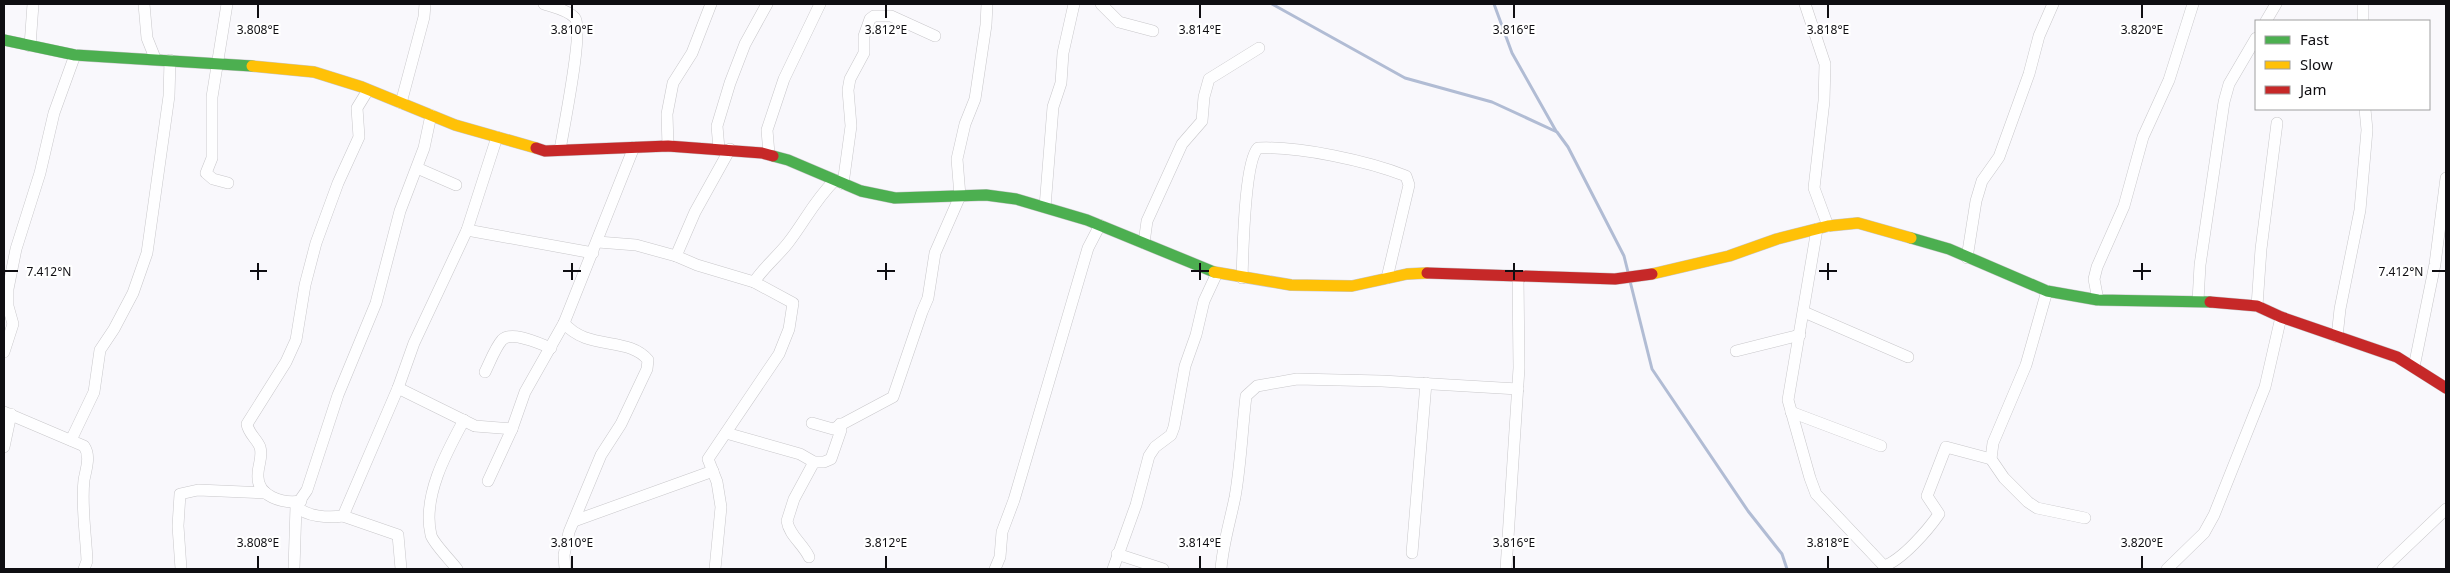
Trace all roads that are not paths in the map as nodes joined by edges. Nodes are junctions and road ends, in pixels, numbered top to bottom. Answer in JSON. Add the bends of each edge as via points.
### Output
{"nodes":[{"id":1,"x":32,"y":4,"type":"edge"},
{"id":2,"x":144,"y":4,"type":"edge"},
{"id":3,"x":227,"y":4,"type":"edge"},
{"id":4,"x":425,"y":4,"type":"edge"},
{"id":5,"x":544,"y":4,"type":"edge"},
{"id":6,"x":711,"y":4,"type":"edge"},
{"id":7,"x":767,"y":4,"type":"edge"},
{"id":8,"x":820,"y":4,"type":"edge"},
{"id":9,"x":987,"y":4,"type":"edge"},
{"id":10,"x":1074,"y":4,"type":"edge"},
{"id":11,"x":1102,"y":4,"type":"edge"},
{"id":12,"x":1805,"y":4,"type":"edge"},
{"id":13,"x":2053,"y":4,"type":"edge"},
{"id":14,"x":2193,"y":4,"type":"edge"},
{"id":15,"x":2276,"y":4,"type":"edge"},
{"id":16,"x":2363,"y":4,"type":"edge"},
{"id":17,"x":2267,"y":20,"type":"edge"},
{"id":18,"x":2362,"y":20,"type":"edge"},
{"id":19,"x":1153,"y":32,"type":"dead end"},
{"id":20,"x":935,"y":36,"type":"dead end"},
{"id":21,"x":4,"y":40,"type":"edge"},
{"id":22,"x":2255,"y":40,"type":"edge"},
{"id":23,"x":30,"y":46,"type":"junction"},
{"id":24,"x":1259,"y":48,"type":"dead end"},
{"id":25,"x":75,"y":55,"type":"junction"},
{"id":26,"x":156,"y":58,"type":"junction"},
{"id":27,"x":170,"y":60,"type":"junction"},
{"id":28,"x":217,"y":65,"type":"junction"},
{"id":29,"x":368,"y":90,"type":"junction"},
{"id":30,"x":401,"y":103,"type":"junction"},
{"id":31,"x":2365,"y":110,"type":"edge"},
{"id":32,"x":431,"y":115,"type":"junction"},
{"id":33,"x":2277,"y":123,"type":"dead end"},
{"id":34,"x":497,"y":137,"type":"junction"},
{"id":35,"x":668,"y":146,"type":"junction"},
{"id":36,"x":634,"y":147,"type":"junction"},
{"id":37,"x":725,"y":149,"type":"junction"},
{"id":38,"x":560,"y":150,"type":"junction"},
{"id":39,"x":769,"y":154,"type":"junction"},
{"id":40,"x":417,"y":168,"type":"junction"},
{"id":41,"x":2446,"y":178,"type":"edge"},
{"id":42,"x":839,"y":182,"type":"junction"},
{"id":43,"x":228,"y":183,"type":"dead end"},
{"id":44,"x":456,"y":185,"type":"dead end"},
{"id":45,"x":960,"y":196,"type":"junction"},
{"id":46,"x":1045,"y":206,"type":"junction"},
{"id":47,"x":1100,"y":225,"type":"junction"},
{"id":48,"x":1822,"y":227,"type":"junction"},
{"id":49,"x":467,"y":230,"type":"junction"},
{"id":50,"x":598,"y":242,"type":"junction"},
{"id":51,"x":1144,"y":242,"type":"junction"},
{"id":52,"x":593,"y":253,"type":"junction"},
{"id":53,"x":676,"y":256,"type":"junction"},
{"id":54,"x":1967,"y":258,"type":"junction"},
{"id":55,"x":1217,"y":273,"type":"junction"},
{"id":56,"x":1518,"y":276,"type":"junction"},
{"id":57,"x":1242,"y":278,"type":"junction"},
{"id":58,"x":1387,"y":278,"type":"junction"},
{"id":59,"x":754,"y":282,"type":"junction"},
{"id":60,"x":2047,"y":291,"type":"junction"},
{"id":61,"x":2098,"y":300,"type":"junction"},
{"id":62,"x":2198,"y":301,"type":"junction"},
{"id":63,"x":2257,"y":306,"type":"junction"},
{"id":64,"x":1804,"y":312,"type":"junction"},
{"id":65,"x":2281,"y":317,"type":"junction"},
{"id":66,"x":564,"y":323,"type":"junction"},
{"id":67,"x":1800,"y":334,"type":"junction"},
{"id":68,"x":2337,"y":337,"type":"junction"},
{"id":69,"x":551,"y":348,"type":"junction"},
{"id":70,"x":1736,"y":351,"type":"dead end"},
{"id":71,"x":4,"y":352,"type":"edge"},
{"id":72,"x":1908,"y":357,"type":"dead end"},
{"id":73,"x":2414,"y":367,"type":"junction"},
{"id":74,"x":485,"y":372,"type":"dead end"},
{"id":75,"x":1426,"y":383,"type":"junction"},
{"id":76,"x":398,"y":388,"type":"junction"},
{"id":77,"x":2446,"y":388,"type":"edge"},
{"id":78,"x":1518,"y":389,"type":"junction"},
{"id":79,"x":1791,"y":412,"type":"junction"},
{"id":80,"x":7,"y":413,"type":"edge"},
{"id":81,"x":464,"y":420,"type":"junction"},
{"id":82,"x":812,"y":422,"type":"dead end"},
{"id":83,"x":840,"y":424,"type":"junction"},
{"id":84,"x":512,"y":429,"type":"junction"},
{"id":85,"x":726,"y":433,"type":"junction"},
{"id":86,"x":71,"y":440,"type":"junction"},
{"id":87,"x":1881,"y":446,"type":"dead end"},
{"id":88,"x":4,"y":447,"type":"edge"},
{"id":89,"x":1992,"y":459,"type":"junction"},
{"id":90,"x":814,"y":462,"type":"junction"},
{"id":91,"x":712,"y":472,"type":"junction"},
{"id":92,"x":488,"y":481,"type":"dead end"},
{"id":93,"x":266,"y":493,"type":"junction"},
{"id":94,"x":299,"y":503,"type":"junction"},
{"id":95,"x":2446,"y":509,"type":"edge"},
{"id":96,"x":343,"y":516,"type":"junction"},
{"id":97,"x":2085,"y":518,"type":"dead end"},
{"id":98,"x":574,"y":522,"type":"junction"},
{"id":99,"x":1412,"y":553,"type":"dead end"},
{"id":100,"x":1117,"y":554,"type":"junction"},
{"id":101,"x":809,"y":556,"type":"dead end"},
{"id":102,"x":84,"y":569,"type":"edge"},
{"id":103,"x":182,"y":569,"type":"edge"},
{"id":104,"x":294,"y":569,"type":"edge"},
{"id":105,"x":401,"y":569,"type":"edge"},
{"id":106,"x":457,"y":569,"type":"edge"},
{"id":107,"x":565,"y":569,"type":"edge"},
{"id":108,"x":715,"y":569,"type":"edge"},
{"id":109,"x":995,"y":569,"type":"edge"},
{"id":110,"x":1113,"y":569,"type":"edge"},
{"id":111,"x":1163,"y":569,"type":"edge"},
{"id":112,"x":1221,"y":569,"type":"edge"},
{"id":113,"x":1506,"y":569,"type":"edge"},
{"id":114,"x":2167,"y":569,"type":"edge"},
{"id":115,"x":2383,"y":569,"type":"edge"}],
"edges":[{"from":1,"to":23,"type":"street"},
{"from":2,"to":26,"type":"street","via":[[147,38]]},
{"from":3,"to":28,"type":"street"},
{"from":4,"to":30,"type":"street"},
{"from":5,"to":38,"type":"street","via":[[566,12],[578,24],[576,56]]},
{"from":6,"to":35,"type":"street","via":[[692,53],[673,83],[667,114]]},
{"from":7,"to":37,"type":"street","via":[[745,44],[717,126]]},
{"from":8,"to":39,"type":"street","via":[[784,79],[767,130]]},
{"from":9,"to":45,"type":"street","via":[[974,99],[957,159]]},
{"from":10,"to":46,"type":"street","via":[[1054,107]]},
{"from":11,"to":19,"type":"street","via":[[1119,22]]},
{"from":12,"to":48,"type":"street","via":[[1825,64],[1814,188]]},
{"from":13,"to":54,"type":"street","via":[[1998,157],[1982,181]]},
{"from":14,"to":61,"type":"street","via":[[2169,80],[2143,137],[2124,206],[2097,267],[2094,279]]},
{"from":15,"to":17,"type":"street"},
{"from":16,"to":18,"type":"street"},
{"from":20,"to":42,"type":"street","via":[[891,16],[870,19],[864,36],[864,52],[850,79],[851,126]]},
{"from":21,"to":23,"type":"street"},
{"from":22,"to":62,"type":"street","via":[[2229,84],[2224,102],[2200,266]]},
{"from":23,"to":25,"type":"street"},
{"from":24,"to":51,"type":"street","via":[[1210,79],[1204,97],[1202,121],[1182,144],[1147,222]]},
{"from":25,"to":26,"type":"street"},
{"from":25,"to":71,"type":"street","via":[[54,113],[16,249],[8,289],[13,324]]},
{"from":26,"to":27,"type":"street"},
{"from":27,"to":28,"type":"street"},
{"from":27,"to":86,"type":"street","via":[[169,96],[146,253],[134,293],[100,350],[94,392]]},
{"from":28,"to":29,"type":"street","via":[[291,68]]},
{"from":28,"to":43,"type":"street","via":[[212,97],[212,158],[206,173],[213,180]]},
{"from":29,"to":30,"type":"street"},
{"from":29,"to":93,"type":"street","via":[[357,108],[359,137],[316,243],[296,340],[247,424],[260,447],[259,485]]},
{"from":30,"to":32,"type":"street"},
{"from":31,"to":68,"type":"street","via":[[2367,130],[2360,210]]},
{"from":32,"to":34,"type":"street"},
{"from":32,"to":40,"type":"street"},
{"from":33,"to":63,"type":"street"},
{"from":34,"to":38,"type":"street","via":[[545,150]]},
{"from":34,"to":49,"type":"street"},
{"from":35,"to":36,"type":"street"},
{"from":35,"to":37,"type":"street"},
{"from":36,"to":38,"type":"street"},
{"from":36,"to":50,"type":"street"},
{"from":37,"to":39,"type":"street"},
{"from":37,"to":53,"type":"street"},
{"from":39,"to":42,"type":"street"},
{"from":40,"to":44,"type":"street"},
{"from":40,"to":94,"type":"street","via":[[400,211],[376,303]]},
{"from":41,"to":73,"type":"street","via":[[2435,264]]},
{"from":42,"to":45,"type":"street","via":[[861,191],[895,198]]},
{"from":42,"to":59,"type":"street","via":[[817,198],[787,243]]},
{"from":45,"to":46,"type":"street","via":[[1001,197]]},
{"from":45,"to":83,"type":"street","via":[[935,253],[928,298],[893,397]]},
{"from":46,"to":47,"type":"street"},
{"from":47,"to":51,"type":"street"},
{"from":47,"to":109,"type":"street","via":[[1088,248],[1002,532],[1000,558]]},
{"from":48,"to":54,"type":"street","via":[[1858,223],[1949,249]]},
{"from":48,"to":56,"type":"street","via":[[1729,256],[1647,275],[1615,279]]},
{"from":48,"to":64,"type":"street"},
{"from":49,"to":52,"type":"street"},
{"from":49,"to":76,"type":"street","via":[[414,343]]},
{"from":50,"to":52,"type":"street"},
{"from":50,"to":53,"type":"street","via":[[636,245]]},
{"from":51,"to":55,"type":"street"},
{"from":52,"to":66,"type":"street"},
{"from":53,"to":59,"type":"street"},
{"from":54,"to":60,"type":"street"},
{"from":55,"to":57,"type":"street"},
{"from":55,"to":100,"type":"street","via":[[1204,301],[1196,336],[1184,366],[1174,427],[1149,456],[1136,505]]},
{"from":56,"to":58,"type":"street","via":[[1446,272]]},
{"from":56,"to":78,"type":"street"},
{"from":57,"to":58,"type":"street","via":[[1333,287]]},
{"from":57,"to":58,"type":"street","via":[[1249,173],[1253,152],[1258,148],[1331,156],[1406,176],[1409,185]]},
{"from":59,"to":85,"type":"street","via":[[793,303],[789,330],[779,354]]},
{"from":60,"to":61,"type":"street"},
{"from":60,"to":89,"type":"street","via":[[2026,364],[1993,443]]},
{"from":61,"to":62,"type":"street"},
{"from":62,"to":63,"type":"street"},
{"from":63,"to":65,"type":"street"},
{"from":64,"to":67,"type":"street"},
{"from":64,"to":72,"type":"street"},
{"from":65,"to":68,"type":"street"},
{"from":65,"to":114,"type":"street","via":[[2265,386],[2214,515],[2204,533]]},
{"from":66,"to":69,"type":"street"},
{"from":66,"to":98,"type":"street","via":[[580,337],[636,350],[648,360],[647,369],[621,424],[601,455]]},
{"from":67,"to":70,"type":"street"},
{"from":67,"to":79,"type":"street","via":[[1789,389]]},
{"from":68,"to":73,"type":"street","via":[[2397,357]]},
{"from":69,"to":74,"type":"street","via":[[515,336],[508,337],[502,340]]},
{"from":69,"to":84,"type":"street","via":[[525,392]]},
{"from":73,"to":77,"type":"street"},
{"from":75,"to":78,"type":"street"},
{"from":75,"to":99,"type":"street"},
{"from":75,"to":112,"type":"street","via":[[1297,379],[1257,386],[1246,396],[1241,456],[1223,543]]},
{"from":76,"to":81,"type":"street"},
{"from":76,"to":96,"type":"street"},
{"from":78,"to":113,"type":"street"},
{"from":79,"to":87,"type":"street"},
{"from":79,"to":89,"type":"street","via":[[1816,494],[1884,566],[1892,564],[1923,536],[1939,514],[1927,496],[1946,447]]},
{"from":80,"to":86,"type":"street"},
{"from":80,"to":88,"type":"street"},
{"from":81,"to":84,"type":"street","via":[[475,426]]},
{"from":81,"to":106,"type":"street","via":[[448,451],[430,505],[431,537]]},
{"from":82,"to":83,"type":"street","via":[[830,429]]},
{"from":83,"to":90,"type":"street","via":[[831,459]]},
{"from":84,"to":92,"type":"street"},
{"from":85,"to":90,"type":"street","via":[[800,454]]},
{"from":85,"to":91,"type":"street","via":[[708,459]]},
{"from":86,"to":102,"type":"street","via":[[84,446],[88,455],[84,483],[87,561]]},
{"from":89,"to":97,"type":"street","via":[[2004,478],[2037,508]]},
{"from":90,"to":101,"type":"street","via":[[794,499],[787,520]]},
{"from":91,"to":98,"type":"street"},
{"from":91,"to":108,"type":"street","via":[[721,507]]},
{"from":93,"to":94,"type":"street","via":[[276,499]]},
{"from":93,"to":103,"type":"street","via":[[198,490],[180,494],[178,526]]},
{"from":94,"to":96,"type":"street","via":[[301,511],[333,518]]},
{"from":94,"to":104,"type":"street"},
{"from":95,"to":115,"type":"street"},
{"from":96,"to":105,"type":"street","via":[[398,535]]},
{"from":98,"to":107,"type":"street","via":[[564,555]]},
{"from":100,"to":110,"type":"street"},
{"from":100,"to":111,"type":"street"}]}
